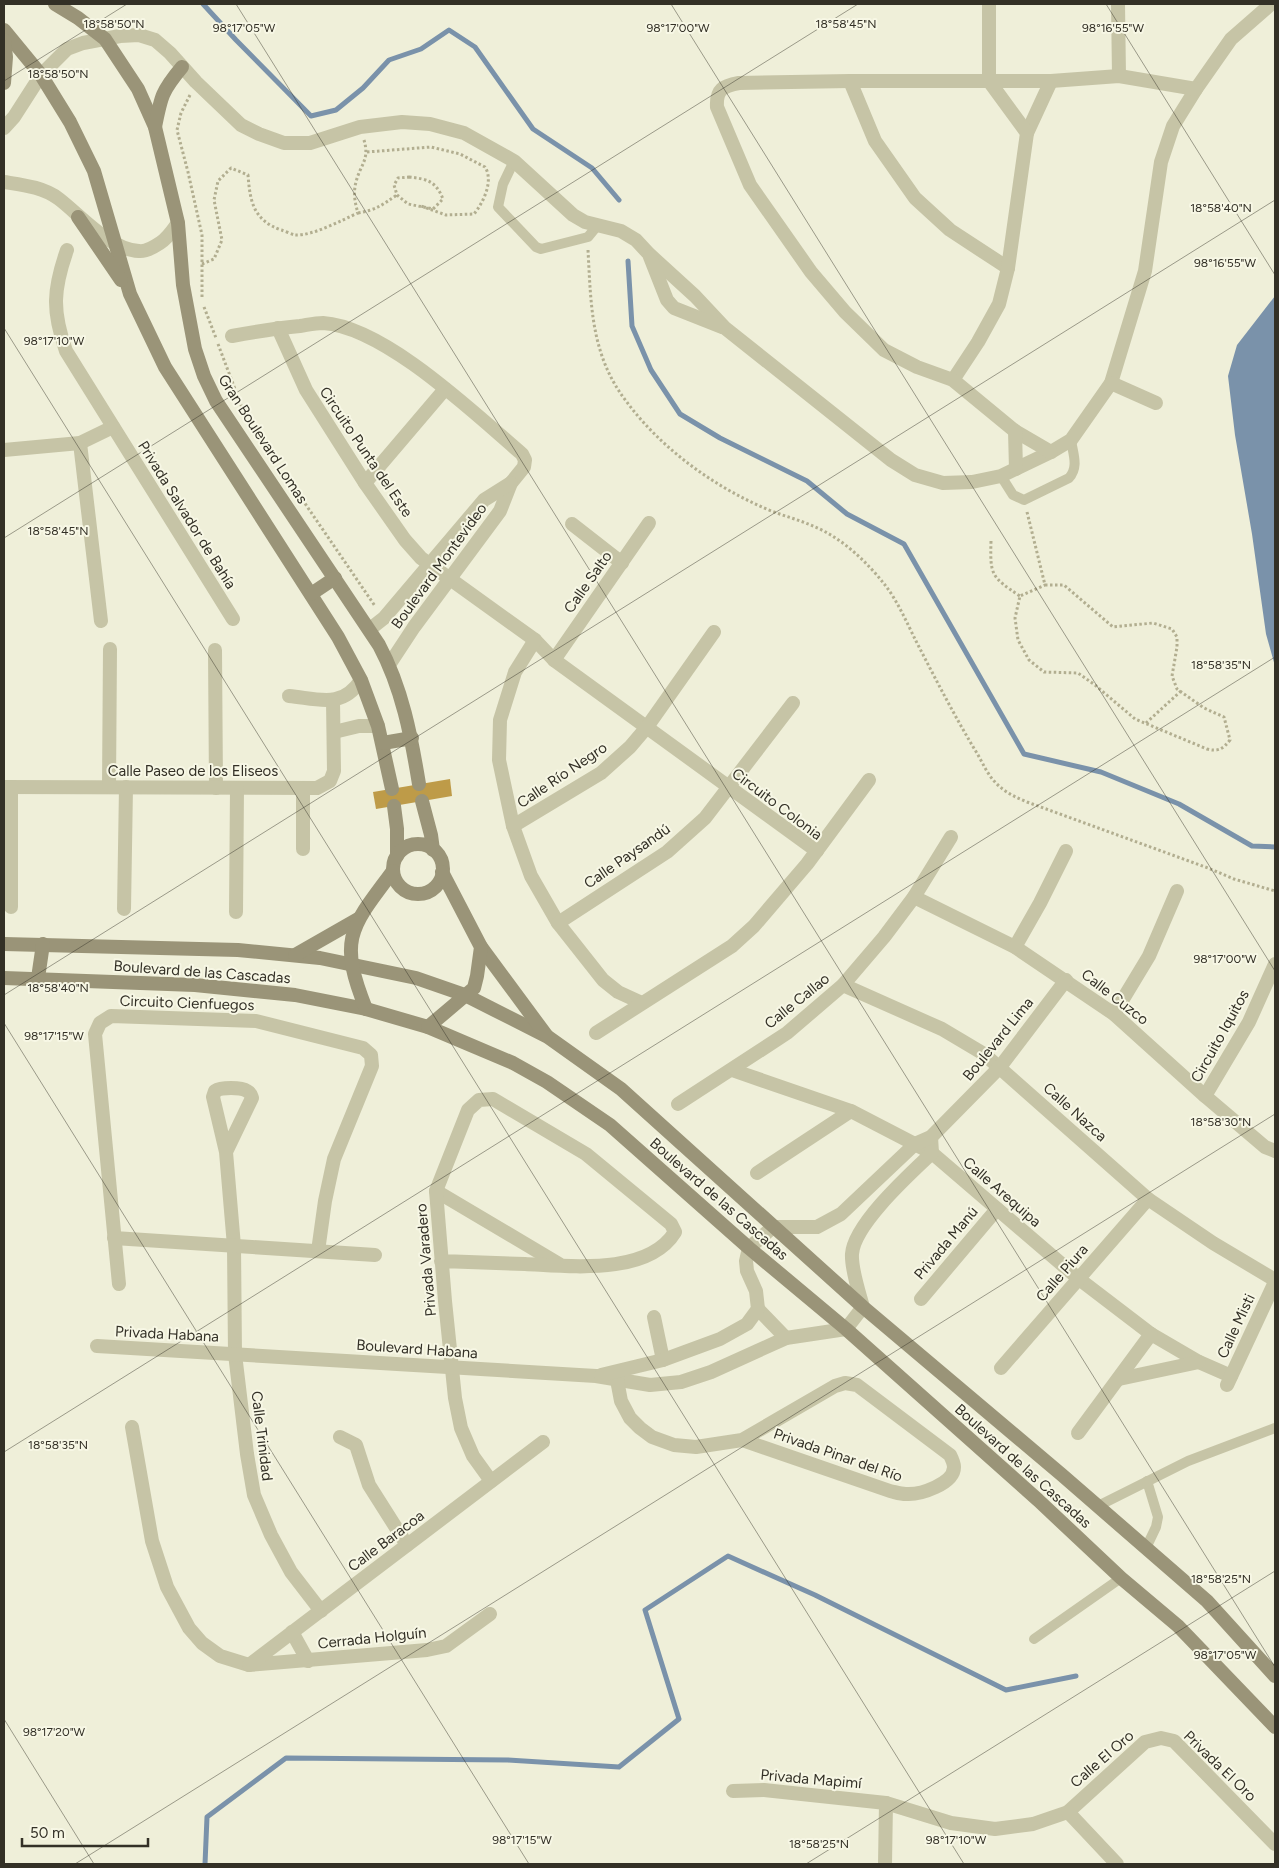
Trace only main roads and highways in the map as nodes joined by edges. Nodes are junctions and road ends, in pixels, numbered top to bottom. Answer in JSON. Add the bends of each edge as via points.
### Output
{"nodes":[{"id":1,"x":55,"y":4,"type":"edge"},
{"id":2,"x":4,"y":30,"type":"edge"},
{"id":3,"x":4,"y":40,"type":"edge"},
{"id":4,"x":182,"y":67,"type":"road end"},
{"id":5,"x":4,"y":83,"type":"edge"},
{"id":6,"x":155,"y":127,"type":"junction"},
{"id":7,"x":78,"y":217,"type":"road end"},
{"id":8,"x":130,"y":294,"type":"junction"},
{"id":9,"x":335,"y":578,"type":"junction"},
{"id":10,"x":311,"y":594,"type":"junction"},
{"id":11,"x":412,"y":738,"type":"junction"},
{"id":12,"x":383,"y":743,"type":"junction"},
{"id":13,"x":419,"y":784,"type":"dead end"},
{"id":14,"x":392,"y":789,"type":"dead end"},
{"id":15,"x":422,"y":801,"type":"dead end"},
{"id":16,"x":394,"y":806,"type":"dead end"},
{"id":17,"x":433,"y":850,"type":"junction"},
{"id":18,"x":397,"y":856,"type":"junction"},
{"id":19,"x":392,"y":871,"type":"junction"},
{"id":20,"x":442,"y":872,"type":"junction"},
{"id":21,"x":358,"y":919,"type":"junction"},
{"id":22,"x":4,"y":944,"type":"edge"},
{"id":23,"x":43,"y":944,"type":"junction"},
{"id":24,"x":481,"y":947,"type":"junction"},
{"id":25,"x":295,"y":955,"type":"junction"},
{"id":26,"x":350,"y":963,"type":"junction"},
{"id":27,"x":4,"y":978,"type":"edge"},
{"id":28,"x":38,"y":978,"type":"junction"},
{"id":29,"x":465,"y":995,"type":"junction"},
{"id":30,"x":366,"y":1009,"type":"junction"},
{"id":31,"x":428,"y":1027,"type":"junction"},
{"id":32,"x":548,"y":1037,"type":"junction"},
{"id":33,"x":1275,"y":1676,"type":"edge"},
{"id":34,"x":1275,"y":1728,"type":"edge"}],
"edges":[{"from":1,"to":6,"type":"main road","name":"Gran Boulevard Lomas","via":[[105,39],[138,89]]},
{"from":2,"to":8,"type":"main road","via":[[41,75],[70,122],[94,171]]},
{"from":3,"to":5,"type":"main road"},
{"from":4,"to":6,"type":"main road","via":[[161,95]]},
{"from":6,"to":9,"type":"main road","name":"Gran Boulevard Lomas","via":[[178,223],[183,285],[195,349],[204,376],[216,401]]},
{"from":7,"to":8,"type":"main road"},
{"from":8,"to":10,"type":"main road","via":[[173,381]]},
{"from":9,"to":10,"type":"main road"},
{"from":9,"to":11,"type":"main road","name":"Gran Boulevard Lomas","via":[[390,665]]},
{"from":10,"to":12,"type":"main road","via":[[361,680]]},
{"from":11,"to":12,"type":"main road"},
{"from":11,"to":13,"type":"main road","name":"Gran Boulevard Lomas"},
{"from":12,"to":14,"type":"main road"},
{"from":15,"to":17,"type":"main road"},
{"from":16,"to":18,"type":"main road"},
{"from":17,"to":18,"type":"main road","via":[[417,844],[402,850]]},
{"from":17,"to":20,"type":"main road","via":[[439,856]]},
{"from":18,"to":19,"type":"main road"},
{"from":19,"to":20,"type":"main road","via":[[405,891],[421,894],[435,887]]},
{"from":19,"to":21,"type":"main road"},
{"from":20,"to":24,"type":"main road"},
{"from":21,"to":25,"type":"main road"},
{"from":21,"to":26,"type":"main road","via":[[350,943]]},
{"from":22,"to":23,"type":"main road","name":"Boulevard de las Cascadas"},
{"from":23,"to":25,"type":"main road","name":"Boulevard de las Cascadas","via":[[238,950]]},
{"from":23,"to":28,"type":"main road"},
{"from":24,"to":29,"type":"main road","via":[[474,988]]},
{"from":24,"to":32,"type":"main road"},
{"from":25,"to":26,"type":"main road","name":"Boulevard de las Cascadas"},
{"from":26,"to":29,"type":"main road","name":"Boulevard de las Cascadas","via":[[416,978]]},
{"from":26,"to":30,"type":"main road"},
{"from":27,"to":28,"type":"main road","name":"Boulevard de las Cascadas"},
{"from":28,"to":30,"type":"main road","name":"Boulevard de las Cascadas","via":[[233,987]]},
{"from":29,"to":31,"type":"main road"},
{"from":29,"to":32,"type":"main road","name":"Boulevard de las Cascadas"},
{"from":30,"to":31,"type":"main road","name":"Boulevard de las Cascadas"},
{"from":31,"to":34,"type":"main road","name":"Boulevard de las Cascadas","via":[[513,1062],[610,1126],[846,1329],[1178,1626]]},
{"from":32,"to":33,"type":"main road","name":"Boulevard de las Cascadas","via":[[621,1089],[863,1306],[1207,1601]]}]}
